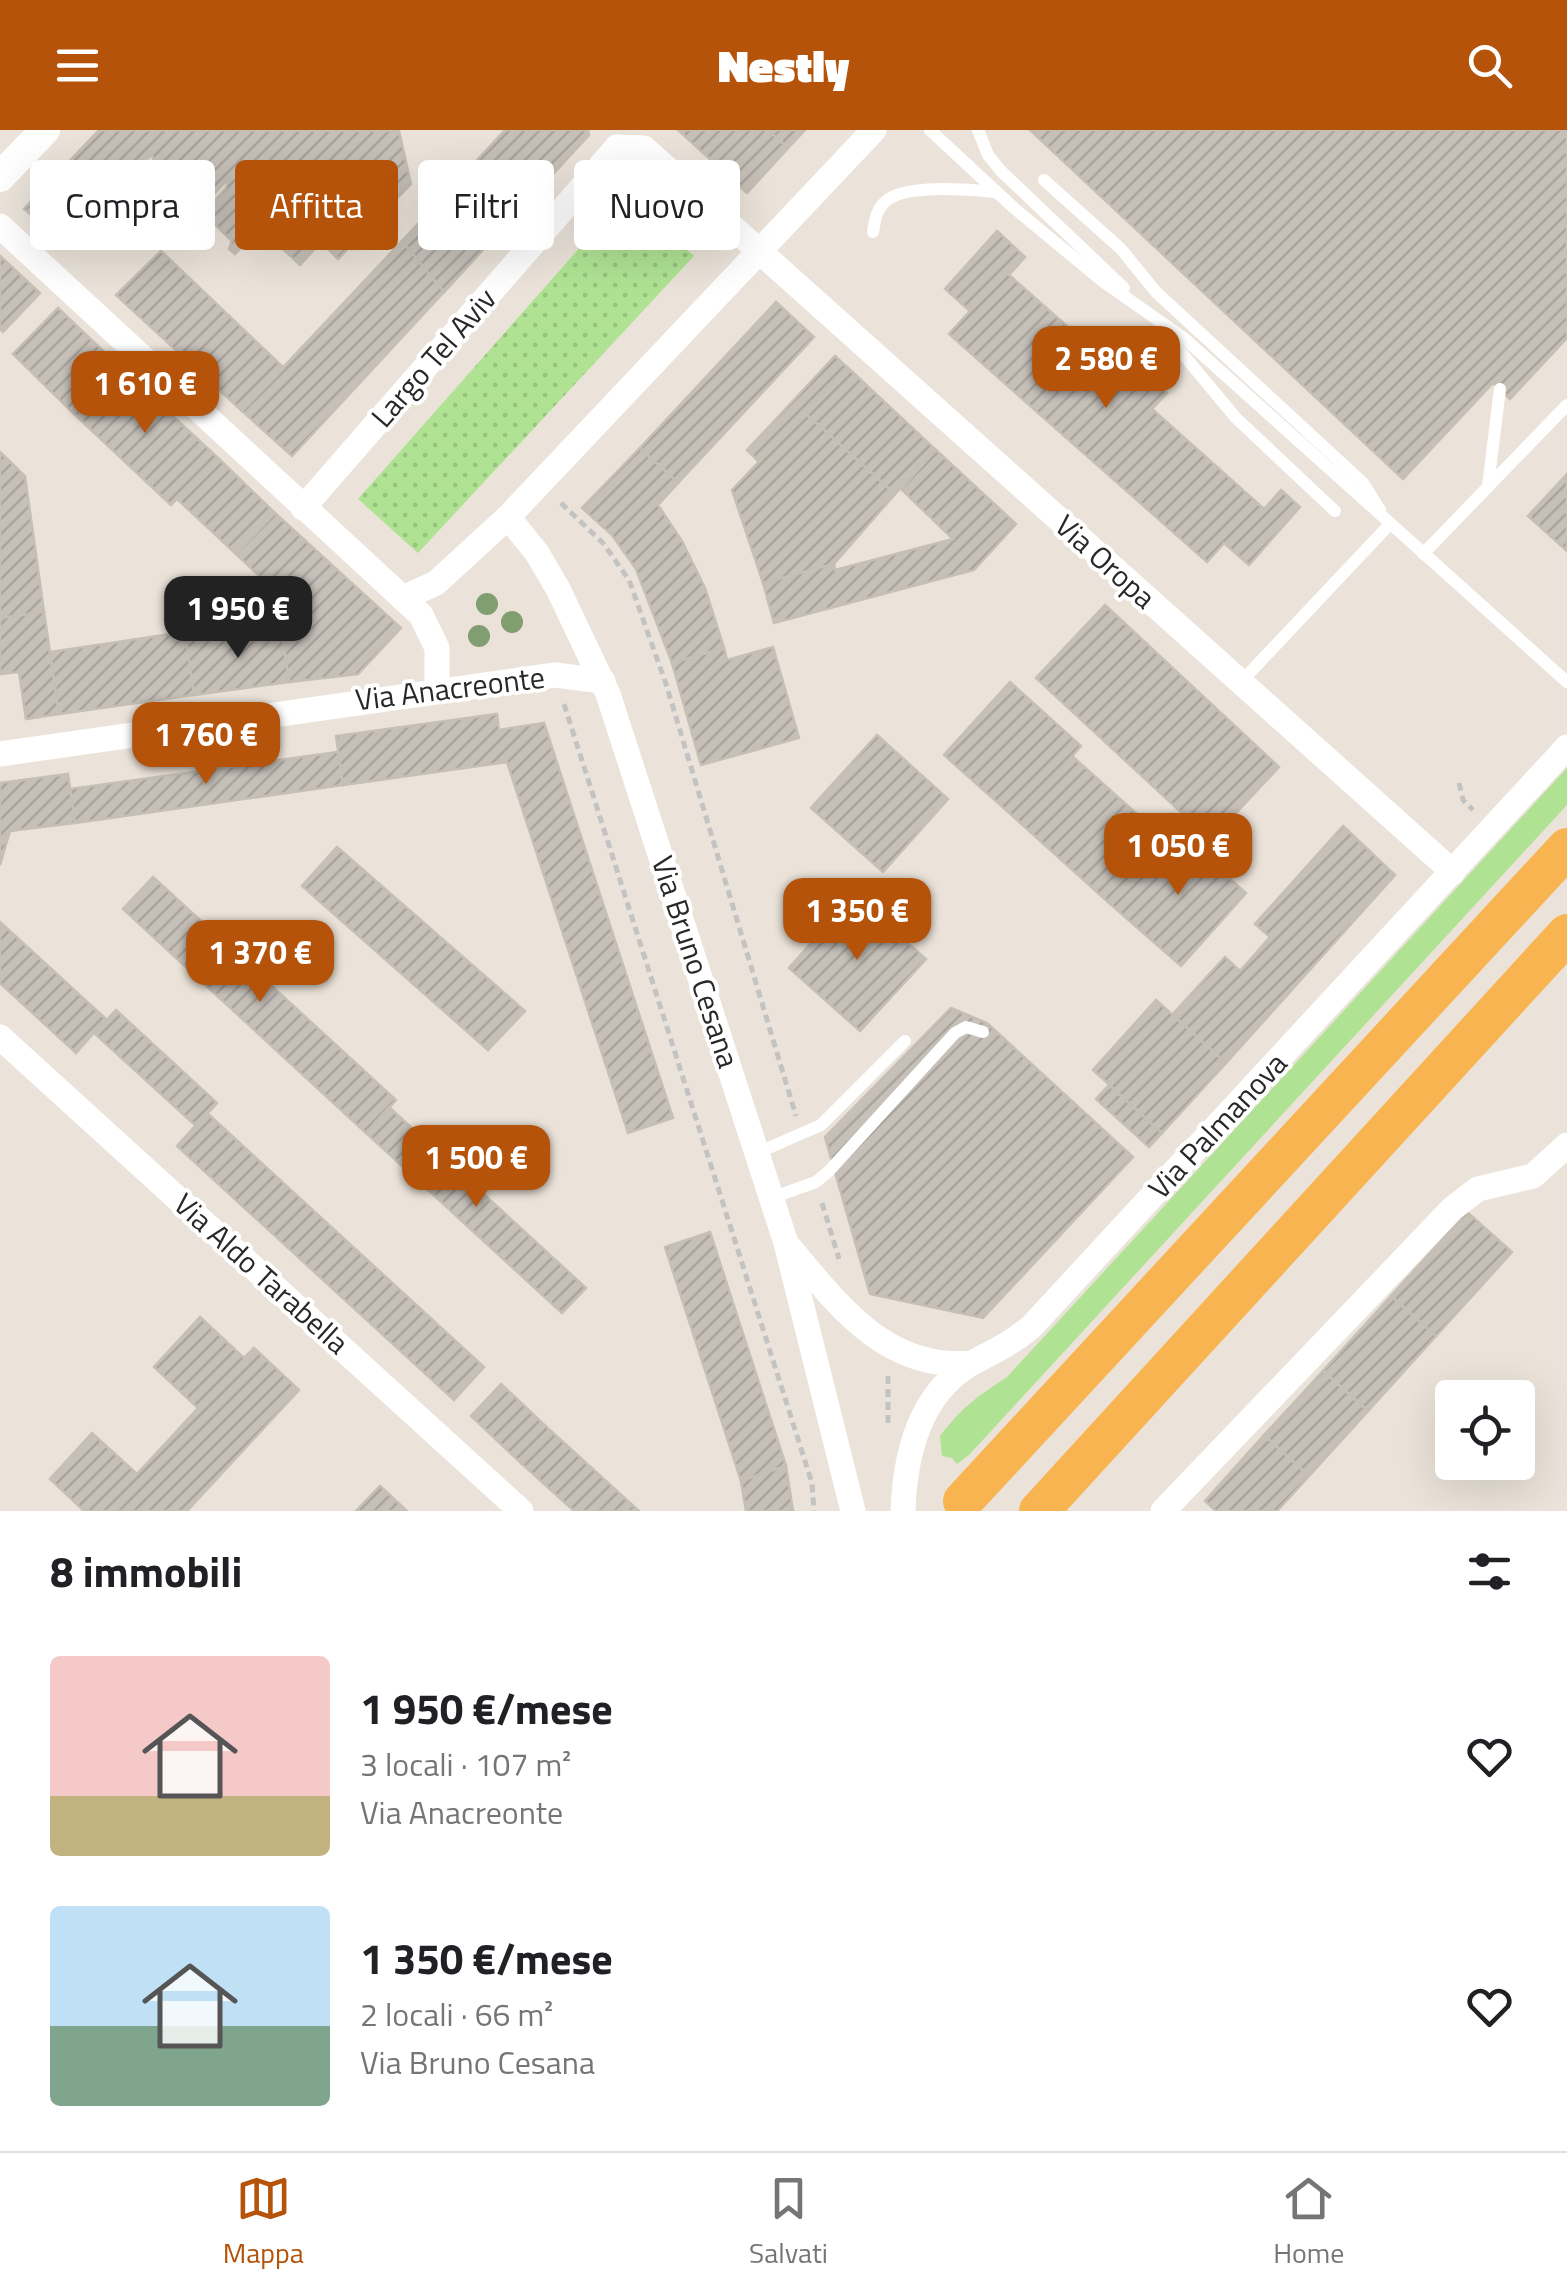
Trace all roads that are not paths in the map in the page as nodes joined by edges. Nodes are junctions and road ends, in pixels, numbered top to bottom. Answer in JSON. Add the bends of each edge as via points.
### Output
{"nodes":[{"id":1,"x":45,"y":130,"type":"edge"},
{"id":2,"x":874,"y":130,"type":"edge"},
{"id":3,"x":930,"y":130,"type":"edge"},
{"id":4,"x":978,"y":130,"type":"edge"},
{"id":5,"x":616,"y":138,"type":"edge"},
{"id":6,"x":0,"y":177,"type":"edge"},
{"id":7,"x":1044,"y":180,"type":"dead end"},
{"id":8,"x":996,"y":192,"type":"junction"},
{"id":9,"x":0,"y":226,"type":"edge"},
{"id":10,"x":873,"y":232,"type":"dead end"},
{"id":11,"x":760,"y":250,"type":"junction"},
{"id":12,"x":1147,"y":311,"type":"junction"},
{"id":13,"x":1500,"y":389,"type":"dead end"},
{"id":14,"x":1567,"y":405,"type":"edge"},
{"id":15,"x":1488,"y":486,"type":"junction"},
{"id":16,"x":304,"y":508,"type":"junction"},
{"id":17,"x":1335,"y":510,"type":"dead end"},
{"id":18,"x":508,"y":517,"type":"junction"},
{"id":19,"x":1389,"y":524,"type":"junction"},
{"id":20,"x":1422,"y":554,"type":"junction"},
{"id":21,"x":404,"y":598,"type":"junction"},
{"id":22,"x":603,"y":681,"type":"junction"},
{"id":23,"x":1567,"y":682,"type":"edge"},
{"id":24,"x":1240,"y":684,"type":"junction"},
{"id":25,"x":438,"y":690,"type":"junction"},
{"id":26,"x":1567,"y":747,"type":"edge"},
{"id":27,"x":0,"y":754,"type":"edge"},
{"id":28,"x":1567,"y":848,"type":"edge"},
{"id":29,"x":1453,"y":872,"type":"junction"},
{"id":30,"x":1567,"y":934,"type":"edge"},
{"id":31,"x":983,"y":1032,"type":"dead end"},
{"id":32,"x":0,"y":1038,"type":"edge"},
{"id":33,"x":905,"y":1041,"type":"dead end"},
{"id":34,"x":1567,"y":1145,"type":"edge"},
{"id":35,"x":756,"y":1153,"type":"junction"},
{"id":36,"x":771,"y":1198,"type":"junction"},
{"id":37,"x":786,"y":1243,"type":"junction"},
{"id":38,"x":1239,"y":1295,"type":"junction"},
{"id":39,"x":972,"y":1363,"type":"junction"},
{"id":40,"x":963,"y":1501,"type":"dead end"},
{"id":41,"x":849,"y":1507,"type":"edge"},
{"id":42,"x":1170,"y":1509,"type":"edge"},
{"id":43,"x":522,"y":1511,"type":"edge"},
{"id":44,"x":903,"y":1511,"type":"edge"},
{"id":45,"x":1038,"y":1511,"type":"edge"},
{"id":46,"x":1073,"y":1511,"type":"edge"}],
"edges":[{"from":1,"to":6,"type":"street"},
{"from":2,"to":11,"type":"street"},
{"from":3,"to":8,"type":"lane"},
{"from":4,"to":12,"type":"lane","via":[[1000,172]]},
{"from":5,"to":11,"type":"street","name":"Largo Tel Aviv","via":[[644,148]]},
{"from":5,"to":16,"type":"street","name":"Largo Tel Aviv"},
{"from":7,"to":19,"type":"lane","via":[[1362,483]]},
{"from":8,"to":10,"type":"lane","via":[[902,193],[880,208]]},
{"from":8,"to":12,"type":"lane"},
{"from":9,"to":16,"type":"street"},
{"from":11,"to":18,"type":"street"},
{"from":11,"to":24,"type":"street","name":"Via Oropa"},
{"from":12,"to":17,"type":"lane","via":[[1236,418]]},
{"from":12,"to":19,"type":"lane"},
{"from":13,"to":15,"type":"lane"},
{"from":14,"to":15,"type":"lane"},
{"from":15,"to":20,"type":"lane"},
{"from":16,"to":21,"type":"street"},
{"from":18,"to":21,"type":"street","via":[[436,583]]},
{"from":18,"to":22,"type":"street","via":[[558,589]]},
{"from":19,"to":20,"type":"lane"},
{"from":19,"to":24,"type":"lane"},
{"from":20,"to":23,"type":"lane"},
{"from":21,"to":25,"type":"street","via":[[434,639]]},
{"from":22,"to":25,"type":"street","name":"Via Anacreonte","via":[[555,675]]},
{"from":22,"to":35,"type":"street","name":"Via Bruno Cesana"},
{"from":24,"to":29,"type":"street","name":"Via Oropa"},
{"from":25,"to":27,"type":"street","name":"Via Anacreonte"},
{"from":26,"to":29,"type":"street","name":"Via Palmanova"},
{"from":28,"to":40,"type":"highway"},
{"from":29,"to":39,"type":"street","name":"Via Palmanova","via":[[1031,1327]]},
{"from":30,"to":38,"type":"highway"},
{"from":31,"to":36,"type":"lane","via":[[966,1027],[955,1033],[817,1184]]},
{"from":32,"to":43,"type":"street","name":"Via Aldo Tarabella"},
{"from":33,"to":35,"type":"lane","via":[[821,1125]]},
{"from":34,"to":42,"type":"street","via":[[1533,1176],[1478,1189],[1453,1208]]},
{"from":35,"to":36,"type":"street","name":"Via Bruno Cesana"},
{"from":36,"to":37,"type":"street","name":"Via Bruno Cesana"},
{"from":37,"to":39,"type":"street","name":"Via Bruno Cesana","via":[[834,1301],[879,1339],[924,1362]]},
{"from":37,"to":41,"type":"street","name":"Via Bruno Cesana"},
{"from":38,"to":45,"type":"highway"},
{"from":38,"to":46,"type":"highway","via":[[1220,1338]]},
{"from":39,"to":44,"type":"street","name":"Via Palmanova","via":[[920,1420]]}]}
